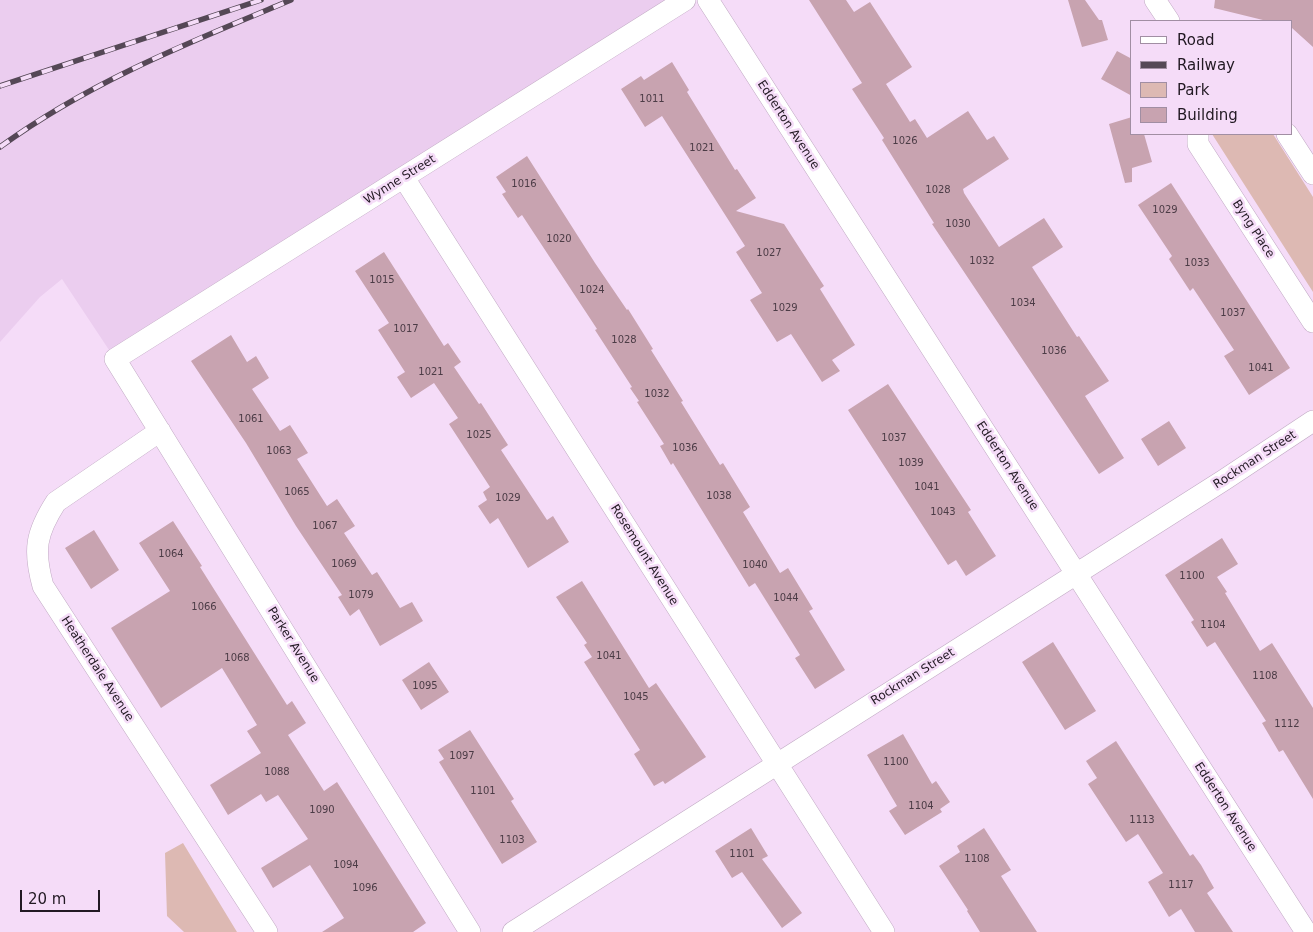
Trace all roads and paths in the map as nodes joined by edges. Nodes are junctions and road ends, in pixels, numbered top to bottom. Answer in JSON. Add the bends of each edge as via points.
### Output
{"nodes":[{"id":1,"x":686,"y":0,"type":"edge"},
{"id":2,"x":708,"y":0,"type":"edge"},
{"id":3,"x":1155,"y":0,"type":"edge"},
{"id":4,"x":1168,"y":20,"type":"edge"},
{"id":5,"x":1198,"y":135,"type":"edge"},
{"id":6,"x":1288,"y":135,"type":"edge"},
{"id":7,"x":1313,"y":174,"type":"edge"},
{"id":8,"x":404,"y":178,"type":"junction"},
{"id":9,"x":1313,"y":322,"type":"edge"},
{"id":10,"x":115,"y":359,"type":"joint"},
{"id":11,"x":1313,"y":422,"type":"edge"},
{"id":12,"x":160,"y":431,"type":"junction"},
{"id":13,"x":1076,"y":574,"type":"junction"},
{"id":14,"x":776,"y":763,"type":"junction"},
{"id":15,"x":267,"y":932,"type":"edge"},
{"id":16,"x":470,"y":932,"type":"edge"},
{"id":17,"x":513,"y":932,"type":"edge"},
{"id":18,"x":884,"y":932,"type":"edge"},
{"id":19,"x":1306,"y":932,"type":"edge"}],
"edges":[{"from":1,"to":8,"type":"street","name":"Wynne Street"},
{"from":2,"to":13,"type":"street","name":"Edderton Avenue"},
{"from":3,"to":4,"type":"street"},
{"from":5,"to":9,"type":"street","name":"Byng Place","via":[[1198,144]]},
{"from":6,"to":7,"type":"street"},
{"from":8,"to":10,"type":"street","name":"Wynne Street"},
{"from":8,"to":14,"type":"street","name":"Rosemount Avenue"},
{"from":10,"to":12,"type":"street","name":"Parker Avenue"},
{"from":11,"to":13,"type":"street","name":"Rockman Street"},
{"from":12,"to":15,"type":"street","name":"Heatherdale Avenue","via":[[56,502],[40,534],[37,564],[43,586]]},
{"from":12,"to":16,"type":"street","name":"Parker Avenue"},
{"from":13,"to":14,"type":"street","name":"Rockman Street"},
{"from":13,"to":19,"type":"street","name":"Edderton Avenue"},
{"from":14,"to":17,"type":"street","name":"Rockman Street"},
{"from":14,"to":18,"type":"street","name":"Rosemount Avenue"}]}
